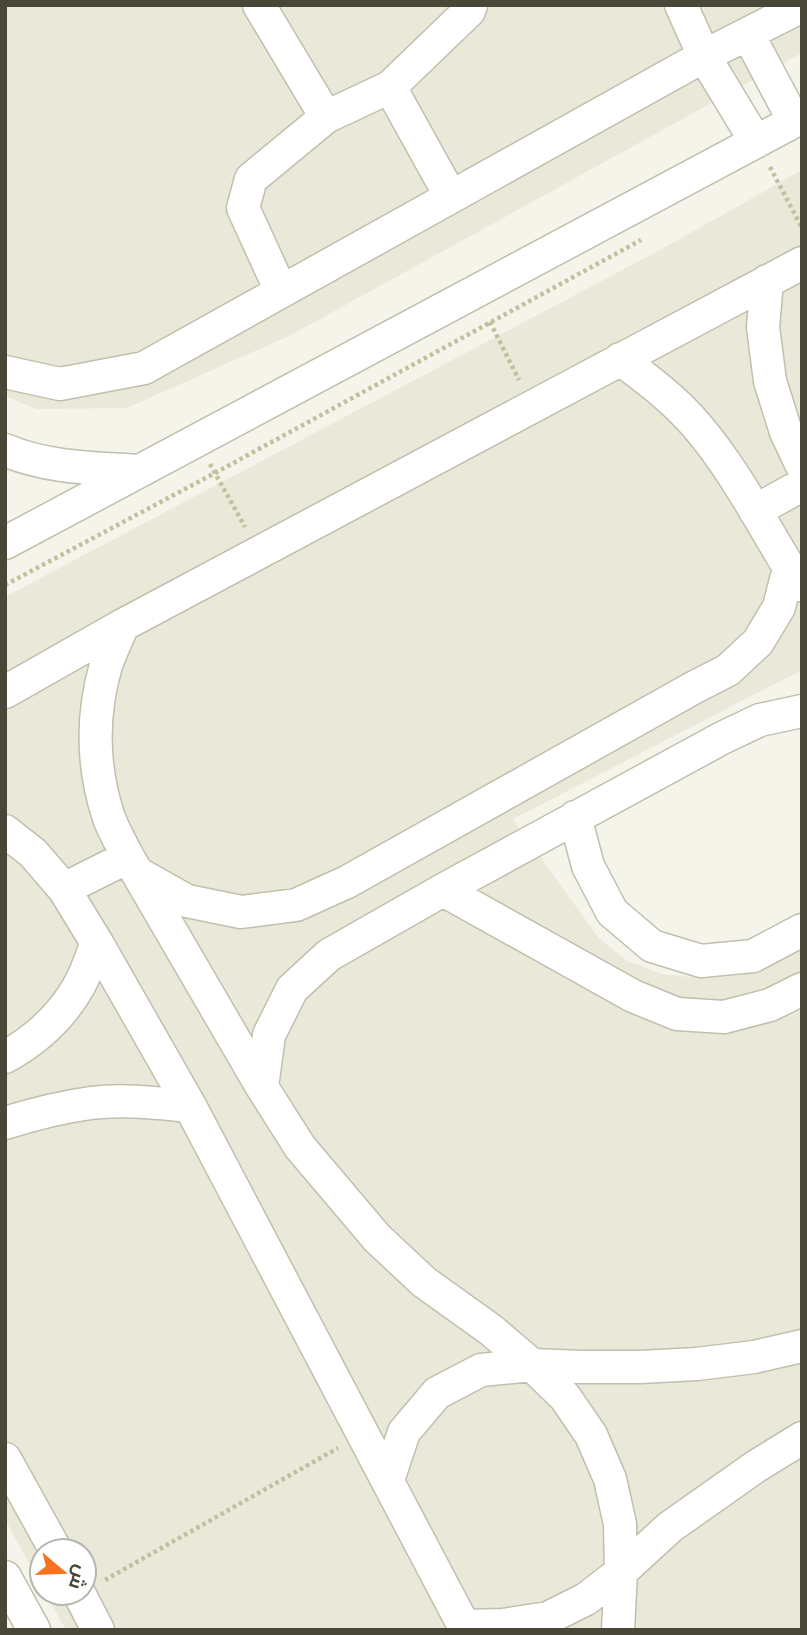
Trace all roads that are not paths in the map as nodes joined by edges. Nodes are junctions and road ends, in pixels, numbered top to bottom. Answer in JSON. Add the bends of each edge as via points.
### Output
{"nodes":[{"id":1,"x":259,"y":5,"type":"edge"},
{"id":2,"x":471,"y":5,"type":"edge"},
{"id":3,"x":681,"y":5,"type":"edge"},
{"id":4,"x":802,"y":6,"type":"edge"},
{"id":5,"x":748,"y":34,"type":"junction"},
{"id":6,"x":704,"y":56,"type":"junction"},
{"id":7,"x":390,"y":87,"type":"junction"},
{"id":8,"x":327,"y":117,"type":"junction"},
{"id":9,"x":798,"y":119,"type":"edge"},
{"id":10,"x":764,"y":155,"type":"junction"},
{"id":11,"x":451,"y":197,"type":"junction"},
{"id":12,"x":802,"y":263,"type":"edge"},
{"id":13,"x":767,"y":281,"type":"junction"},
{"id":14,"x":281,"y":291,"type":"junction"},
{"id":15,"x":620,"y":359,"type":"junction"},
{"id":16,"x":5,"y":372,"type":"edge"},
{"id":17,"x":5,"y":450,"type":"edge"},
{"id":18,"x":802,"y":466,"type":"edge"},
{"id":19,"x":139,"y":471,"type":"junction"},
{"id":20,"x":802,"y":485,"type":"edge"},
{"id":21,"x":755,"y":511,"type":"junction"},
{"id":22,"x":5,"y":543,"type":"edge"},
{"id":23,"x":795,"y":579,"type":"edge"},
{"id":24,"x":123,"y":625,"type":"junction"},
{"id":25,"x":5,"y":692,"type":"edge"},
{"id":26,"x":802,"y":711,"type":"edge"},
{"id":27,"x":575,"y":817,"type":"junction"},
{"id":28,"x":5,"y":831,"type":"edge"},
{"id":29,"x":133,"y":865,"type":"junction"},
{"id":30,"x":64,"y":889,"type":"junction"},
{"id":31,"x":443,"y":890,"type":"junction"},
{"id":32,"x":802,"y":930,"type":"edge"},
{"id":33,"x":97,"y":943,"type":"junction"},
{"id":34,"x":802,"y":989,"type":"edge"},
{"id":35,"x":5,"y":1057,"type":"edge"},
{"id":36,"x":262,"y":1087,"type":"junction"},
{"id":37,"x":190,"y":1106,"type":"junction"},
{"id":38,"x":5,"y":1123,"type":"edge"},
{"id":39,"x":802,"y":1346,"type":"edge"},
{"id":40,"x":532,"y":1365,"type":"junction"},
{"id":41,"x":802,"y":1438,"type":"edge"},
{"id":42,"x":5,"y":1459,"type":"edge"},
{"id":43,"x":388,"y":1480,"type":"junction"},
{"id":44,"x":48,"y":1537,"type":"edge"},
{"id":45,"x":621,"y":1572,"type":"junction"},
{"id":46,"x":9,"y":1589,"type":"edge"},
{"id":47,"x":92,"y":1607,"type":"edge"},
{"id":48,"x":465,"y":1628,"type":"edge"},
{"id":49,"x":34,"y":1630,"type":"edge"},
{"id":50,"x":98,"y":1630,"type":"edge"},
{"id":51,"x":618,"y":1630,"type":"edge"}],
"edges":[{"from":1,"to":8,"type":"street"},
{"from":2,"to":7,"type":"street","via":[[470,11]]},
{"from":3,"to":6,"type":"street"},
{"from":4,"to":5,"type":"street"},
{"from":5,"to":6,"type":"street"},
{"from":5,"to":9,"type":"street"},
{"from":6,"to":10,"type":"street"},
{"from":6,"to":11,"type":"street"},
{"from":7,"to":8,"type":"street"},
{"from":7,"to":11,"type":"street"},
{"from":8,"to":14,"type":"street","via":[[251,179],[248,189],[243,208]]},
{"from":9,"to":10,"type":"street"},
{"from":10,"to":19,"type":"street","via":[[475,292]]},
{"from":11,"to":14,"type":"street"},
{"from":12,"to":13,"type":"street"},
{"from":13,"to":15,"type":"street"},
{"from":13,"to":18,"type":"street","via":[[763,327],[770,381]]},
{"from":14,"to":16,"type":"street","via":[[144,368],[61,384]]},
{"from":15,"to":21,"type":"street","via":[[660,388],[696,425]]},
{"from":15,"to":24,"type":"street"},
{"from":17,"to":19,"type":"street","via":[[44,462]]},
{"from":19,"to":22,"type":"street"},
{"from":20,"to":21,"type":"street"},
{"from":21,"to":23,"type":"street"},
{"from":23,"to":29,"type":"street","via":[[758,642],[729,670],[347,882],[296,905],[241,912],[187,901]]},
{"from":24,"to":25,"type":"street"},
{"from":24,"to":29,"type":"street","via":[[97,702],[94,742],[110,821]]},
{"from":26,"to":27,"type":"street","via":[[760,720]]},
{"from":27,"to":31,"type":"street"},
{"from":27,"to":32,"type":"street","via":[[588,866],[612,912],[652,946],[701,961],[753,956]]},
{"from":28,"to":30,"type":"street","via":[[33,853]]},
{"from":29,"to":30,"type":"street"},
{"from":29,"to":36,"type":"street"},
{"from":30,"to":33,"type":"street"},
{"from":31,"to":34,"type":"street","via":[[633,996],[677,1014],[724,1017],[770,1005]]},
{"from":31,"to":36,"type":"street","via":[[328,956],[292,989],[269,1035]]},
{"from":33,"to":35,"type":"street","via":[[79,985],[54,1021]]},
{"from":33,"to":37,"type":"street"},
{"from":36,"to":40,"type":"street","via":[[300,1147],[377,1238],[424,1282]]},
{"from":37,"to":38,"type":"street","via":[[93,1102]]},
{"from":37,"to":43,"type":"street"},
{"from":39,"to":40,"type":"street","via":[[697,1364]]},
{"from":40,"to":43,"type":"street","via":[[481,1370],[436,1393],[404,1432]]},
{"from":40,"to":45,"type":"street","via":[[565,1397],[592,1435],[621,1524]]},
{"from":41,"to":45,"type":"street","via":[[670,1527]]},
{"from":42,"to":44,"type":"street"},
{"from":43,"to":48,"type":"street"},
{"from":45,"to":48,"type":"street","via":[[586,1599],[548,1618]]},
{"from":45,"to":51,"type":"street"},
{"from":46,"to":49,"type":"street"},
{"from":47,"to":50,"type":"street"}]}
